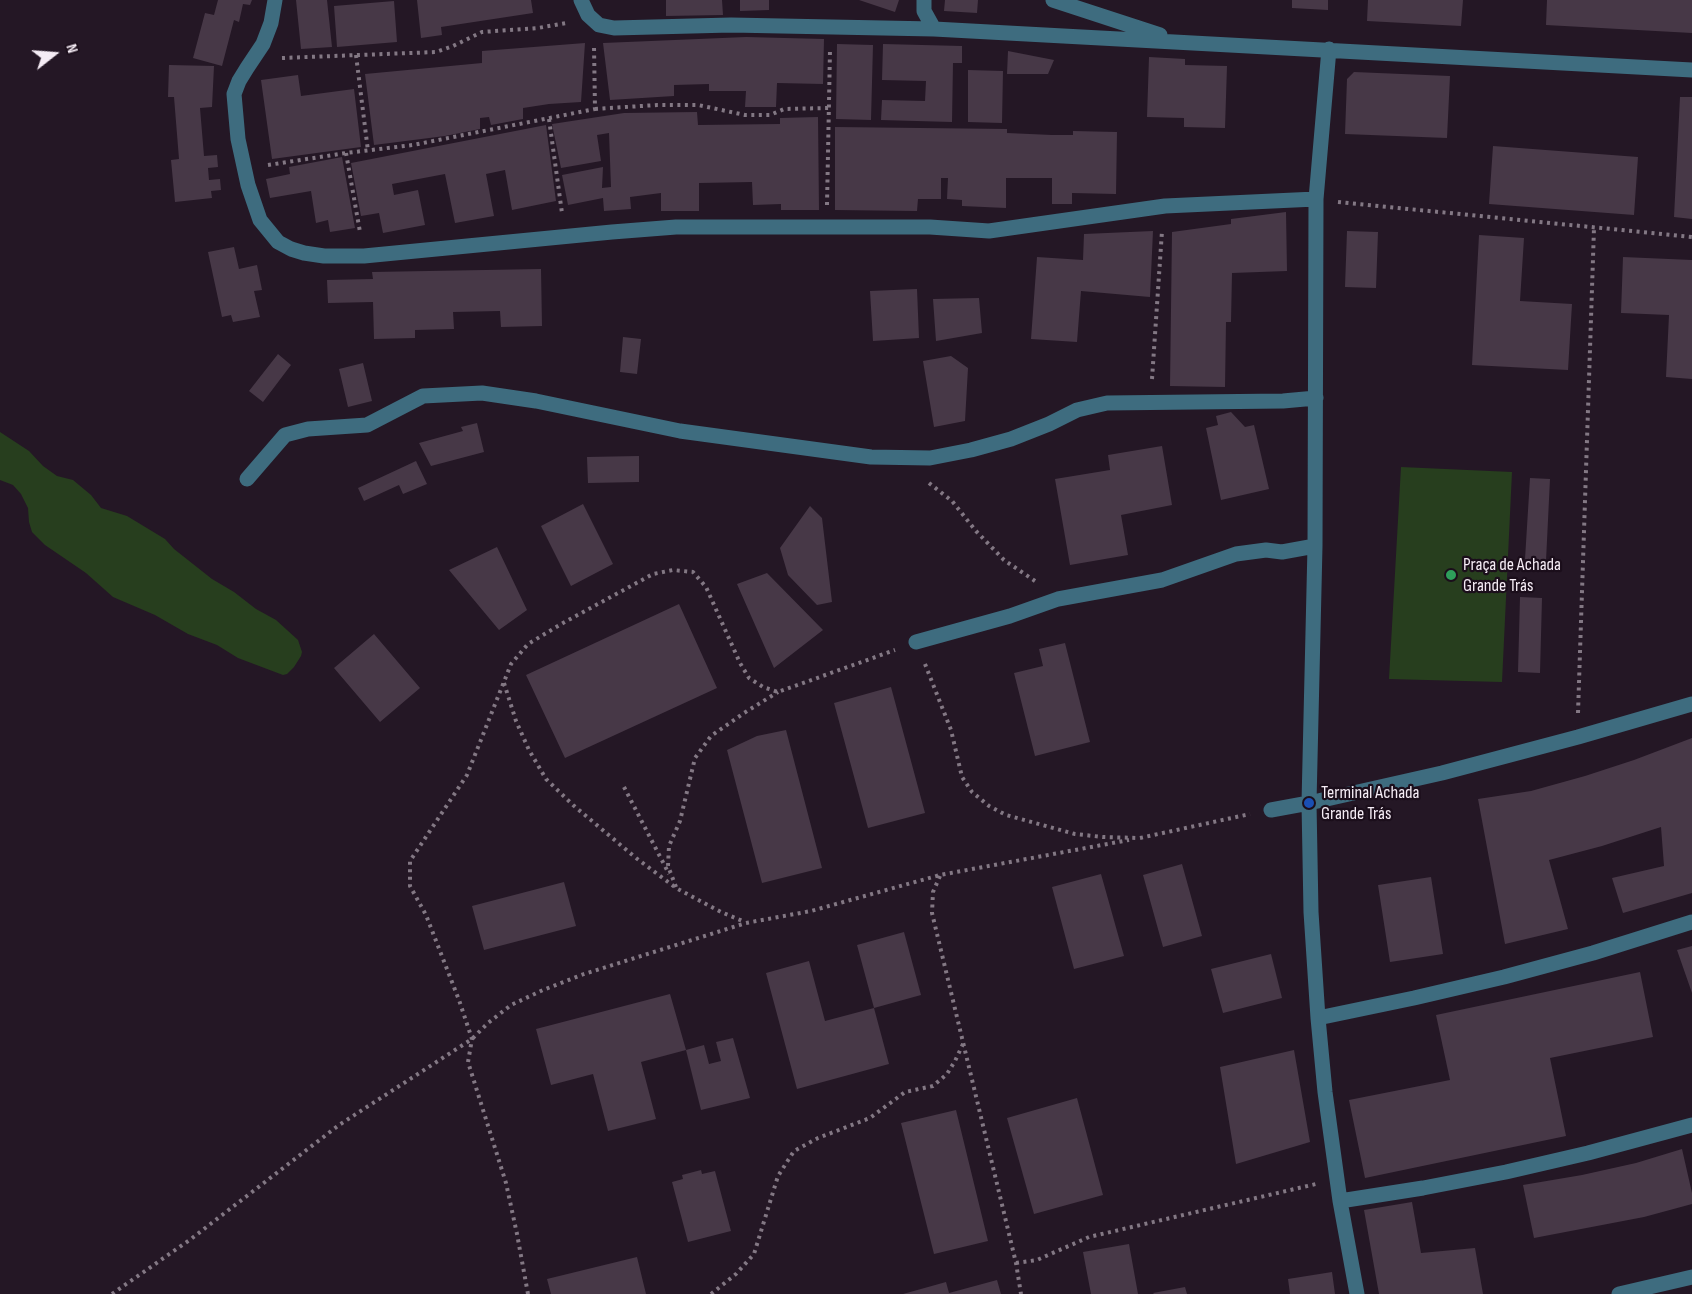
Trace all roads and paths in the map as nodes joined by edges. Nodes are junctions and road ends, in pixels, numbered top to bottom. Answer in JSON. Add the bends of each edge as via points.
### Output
{"nodes":[{"id":1,"x":275,"y":0,"type":"edge"},
{"id":2,"x":581,"y":0,"type":"edge"},
{"id":3,"x":924,"y":0,"type":"edge"},
{"id":4,"x":1053,"y":0,"type":"edge"},
{"id":5,"x":594,"y":20,"type":"junction"},
{"id":6,"x":831,"y":26,"type":"junction"},
{"id":7,"x":934,"y":28,"type":"junction"},
{"id":8,"x":1180,"y":42,"type":"junction"},
{"id":9,"x":1329,"y":49,"type":"junction"},
{"id":10,"x":356,"y":55,"type":"junction"},
{"id":11,"x":254,"y":59,"type":"junction"},
{"id":12,"x":1692,"y":70,"type":"edge"},
{"id":13,"x":829,"y":108,"type":"junction"},
{"id":14,"x":595,"y":109,"type":"junction"},
{"id":15,"x":549,"y":119,"type":"junction"},
{"id":16,"x":368,"y":151,"type":"junction"},
{"id":17,"x":346,"y":153,"type":"junction"},
{"id":18,"x":245,"y":169,"type":"junction"},
{"id":19,"x":1316,"y":199,"type":"junction"},
{"id":20,"x":1165,"y":206,"type":"junction"},
{"id":21,"x":826,"y":226,"type":"junction"},
{"id":22,"x":1594,"y":228,"type":"junction"},
{"id":23,"x":565,"y":237,"type":"junction"},
{"id":24,"x":1692,"y":237,"type":"edge"},
{"id":25,"x":364,"y":256,"type":"junction"},
{"id":26,"x":1316,"y":398,"type":"junction"},
{"id":27,"x":1151,"y":403,"type":"junction"},
{"id":28,"x":247,"y":479,"type":"dead end"},
{"id":29,"x":927,"y":481,"type":"dead end"},
{"id":30,"x":1315,"y":546,"type":"junction"},
{"id":31,"x":1043,"y":583,"type":"dead end"},
{"id":32,"x":916,"y":642,"type":"junction"},
{"id":33,"x":504,"y":682,"type":"junction"},
{"id":34,"x":778,"y":692,"type":"junction"},
{"id":35,"x":1692,"y":704,"type":"edge"},
{"id":36,"x":1578,"y":737,"type":"junction"},
{"id":37,"x":624,"y":787,"type":"dead end"},
{"id":38,"x":1309,"y":803,"type":"junction"},
{"id":39,"x":1271,"y":810,"type":"joint"},
{"id":40,"x":1139,"y":838,"type":"junction"},
{"id":41,"x":940,"y":875,"type":"junction"},
{"id":42,"x":676,"y":888,"type":"junction"},
{"id":43,"x":1692,"y":922,"type":"edge"},
{"id":44,"x":746,"y":923,"type":"junction"},
{"id":45,"x":1318,"y":1018,"type":"junction"},
{"id":46,"x":472,"y":1039,"type":"junction"},
{"id":47,"x":964,"y":1041,"type":"junction"},
{"id":48,"x":1692,"y":1125,"type":"edge"},
{"id":49,"x":1337,"y":1179,"type":"junction"},
{"id":50,"x":1340,"y":1201,"type":"junction"},
{"id":51,"x":1016,"y":1263,"type":"junction"},
{"id":52,"x":1692,"y":1277,"type":"edge"},
{"id":53,"x":112,"y":1294,"type":"edge"},
{"id":54,"x":528,"y":1294,"type":"edge"},
{"id":55,"x":711,"y":1294,"type":"edge"},
{"id":56,"x":1021,"y":1294,"type":"edge"},
{"id":57,"x":1357,"y":1294,"type":"edge"},
{"id":58,"x":1619,"y":1294,"type":"edge"}],
"edges":[{"from":1,"to":11,"type":"street","via":[[271,22]]},
{"from":2,"to":5,"type":"street"},
{"from":3,"to":7,"type":"street","via":[[924,10]]},
{"from":4,"to":8,"type":"street"},
{"from":5,"to":6,"type":"street","via":[[614,28]]},
{"from":5,"to":10,"type":"path","via":[[482,32],[436,52]]},
{"from":5,"to":14,"type":"path"},
{"from":6,"to":7,"type":"street"},
{"from":6,"to":13,"type":"path"},
{"from":7,"to":8,"type":"street"},
{"from":8,"to":9,"type":"street"},
{"from":9,"to":12,"type":"street"},
{"from":9,"to":19,"type":"street"},
{"from":10,"to":11,"type":"path"},
{"from":10,"to":16,"type":"path"},
{"from":11,"to":18,"type":"street","via":[[234,94]]},
{"from":13,"to":14,"type":"path","via":[[784,109],[770,115],[745,115],[698,105]]},
{"from":13,"to":21,"type":"path"},
{"from":14,"to":15,"type":"path"},
{"from":15,"to":16,"type":"path"},
{"from":15,"to":23,"type":"path"},
{"from":16,"to":17,"type":"path"},
{"from":17,"to":18,"type":"path"},
{"from":17,"to":25,"type":"path"},
{"from":18,"to":25,"type":"street","via":[[260,220],[278,242],[304,253]]},
{"from":19,"to":20,"type":"street"},
{"from":19,"to":22,"type":"path"},
{"from":19,"to":26,"type":"street"},
{"from":20,"to":21,"type":"street","via":[[989,231],[930,226]]},
{"from":20,"to":27,"type":"path"},
{"from":21,"to":23,"type":"street","via":[[676,227]]},
{"from":22,"to":24,"type":"path"},
{"from":22,"to":36,"type":"path"},
{"from":23,"to":25,"type":"street"},
{"from":26,"to":27,"type":"street"},
{"from":26,"to":30,"type":"street"},
{"from":27,"to":28,"type":"street","via":[[1107,403],[1077,410],[1011,439],[930,458],[871,457],[680,431],[482,393],[423,396],[368,425],[308,429],[285,435]]},
{"from":29,"to":31,"type":"path","via":[[952,501],[1004,560]]},
{"from":30,"to":32,"type":"street","via":[[1236,554],[1162,580],[1058,599]]},
{"from":30,"to":38,"type":"street"},
{"from":32,"to":34,"type":"path"},
{"from":32,"to":40,"type":"path","via":[[951,730],[962,777],[972,792],[1006,815],[1035,824],[1075,834]]},
{"from":33,"to":34,"type":"path","via":[[511,664],[528,644],[653,574],[673,570],[693,572],[706,587],[749,678]]},
{"from":33,"to":42,"type":"path","via":[[516,721],[546,779]]},
{"from":33,"to":46,"type":"path","via":[[467,775],[410,861],[410,886],[430,924]]},
{"from":34,"to":42,"type":"path","via":[[711,736],[695,758],[680,820],[669,846],[668,866]]},
{"from":35,"to":36,"type":"street"},
{"from":36,"to":38,"type":"street"},
{"from":37,"to":42,"type":"path"},
{"from":38,"to":39,"type":"street"},
{"from":38,"to":45,"type":"street"},
{"from":39,"to":40,"type":"path"},
{"from":40,"to":41,"type":"path"},
{"from":41,"to":44,"type":"path"},
{"from":41,"to":47,"type":"path","via":[[933,892],[932,913]]},
{"from":42,"to":44,"type":"path"},
{"from":43,"to":45,"type":"street","via":[[1504,977]]},
{"from":44,"to":46,"type":"path","via":[[543,990],[511,1005]]},
{"from":45,"to":49,"type":"street"},
{"from":46,"to":53,"type":"path","via":[[339,1125],[191,1239]]},
{"from":46,"to":54,"type":"path","via":[[468,1062],[506,1183]]},
{"from":47,"to":51,"type":"path"},
{"from":47,"to":55,"type":"path","via":[[956,1060],[933,1086],[905,1092],[870,1118],[794,1151],[778,1176],[754,1254]]},
{"from":48,"to":50,"type":"street","via":[[1506,1172]]},
{"from":49,"to":50,"type":"street"},
{"from":49,"to":51,"type":"path","via":[[1089,1237],[1037,1260]]},
{"from":50,"to":57,"type":"street"},
{"from":51,"to":56,"type":"path"},
{"from":52,"to":58,"type":"street"}]}
